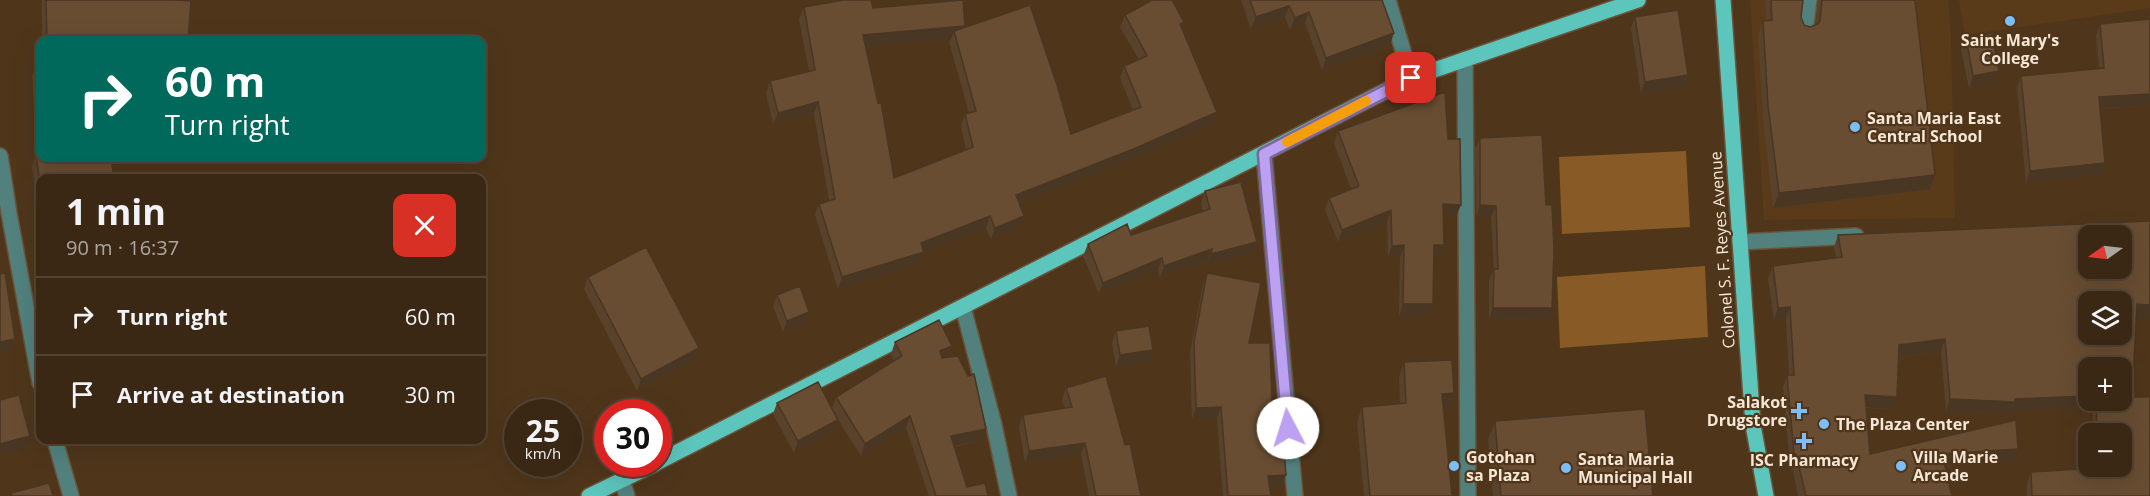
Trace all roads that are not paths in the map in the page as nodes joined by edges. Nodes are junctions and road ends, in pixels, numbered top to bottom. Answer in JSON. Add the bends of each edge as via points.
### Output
{"nodes":[{"id":1,"x":1388,"y":0,"type":"edge"},
{"id":2,"x":1638,"y":0,"type":"edge"},
{"id":3,"x":1723,"y":0,"type":"edge"},
{"id":4,"x":1809,"y":0,"type":"edge"},
{"id":5,"x":1805,"y":32,"type":"edge"},
{"id":6,"x":1465,"y":59,"type":"junction"},
{"id":7,"x":1411,"y":78,"type":"junction"},
{"id":8,"x":1264,"y":154,"type":"junction"},
{"id":9,"x":0,"y":156,"type":"edge"},
{"id":10,"x":1869,"y":236,"type":"edge"},
{"id":11,"x":1740,"y":242,"type":"junction"},
{"id":12,"x":963,"y":307,"type":"junction"},
{"id":13,"x":36,"y":361,"type":"edge"},
{"id":14,"x":57,"y":444,"type":"edge"},
{"id":15,"x":672,"y":455,"type":"edge"},
{"id":16,"x":628,"y":477,"type":"edge"},
{"id":17,"x":622,"y":480,"type":"junction"},
{"id":18,"x":71,"y":496,"type":"edge"},
{"id":19,"x":589,"y":496,"type":"edge"},
{"id":20,"x":627,"y":496,"type":"edge"},
{"id":21,"x":1009,"y":496,"type":"edge"},
{"id":22,"x":1295,"y":496,"type":"edge"},
{"id":23,"x":1468,"y":496,"type":"edge"},
{"id":24,"x":1766,"y":496,"type":"edge"}],
"edges":[{"from":1,"to":7,"type":"street"},
{"from":2,"to":6,"type":"main road"},
{"from":3,"to":11,"type":"main road","name":"Colonel S. F. Reyes Avenue"},
{"from":4,"to":5,"type":"street"},
{"from":6,"to":7,"type":"main road"},
{"from":6,"to":23,"type":"street"},
{"from":7,"to":8,"type":"main road"},
{"from":8,"to":12,"type":"main road"},
{"from":8,"to":22,"type":"street"},
{"from":9,"to":13,"type":"street"},
{"from":10,"to":11,"type":"street"},
{"from":11,"to":24,"type":"main road","name":"Colonel S. F. Reyes Avenue","via":[[1753,425]]},
{"from":12,"to":15,"type":"main road"},
{"from":12,"to":21,"type":"street"},
{"from":14,"to":18,"type":"street"},
{"from":16,"to":17,"type":"main road"},
{"from":17,"to":19,"type":"main road"},
{"from":17,"to":20,"type":"street"}]}
